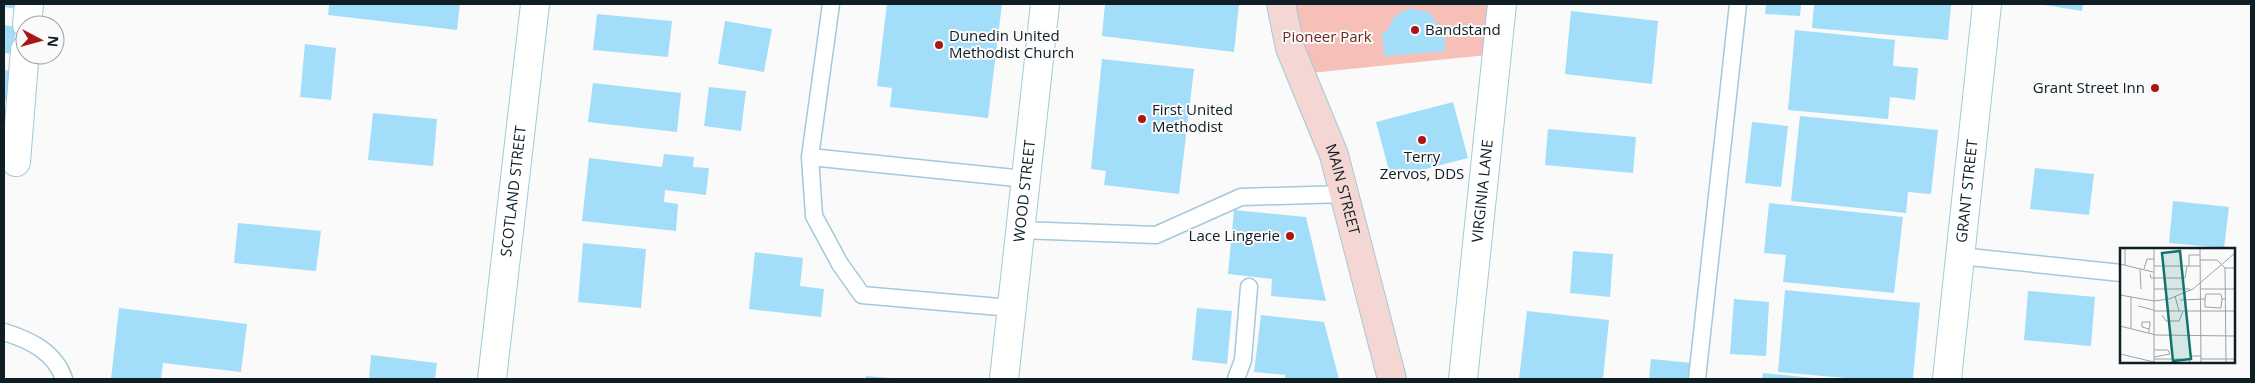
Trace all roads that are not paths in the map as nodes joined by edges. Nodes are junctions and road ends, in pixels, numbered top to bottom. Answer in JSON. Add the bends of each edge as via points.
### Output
{"nodes":[{"id":1,"x":535,"y":4,"type":"edge"},
{"id":2,"x":831,"y":4,"type":"edge"},
{"id":3,"x":1045,"y":4,"type":"edge"},
{"id":4,"x":1282,"y":4,"type":"edge"},
{"id":5,"x":1502,"y":4,"type":"edge"},
{"id":6,"x":1738,"y":4,"type":"edge"},
{"id":7,"x":1987,"y":4,"type":"edge"},
{"id":8,"x":24,"y":65,"type":"edge"},
{"id":9,"x":810,"y":157,"type":"junction"},
{"id":10,"x":16,"y":162,"type":"dead end"},
{"id":11,"x":1026,"y":178,"type":"junction"},
{"id":12,"x":1345,"y":194,"type":"junction"},
{"id":13,"x":1020,"y":230,"type":"junction"},
{"id":14,"x":1960,"y":256,"type":"junction"},
{"id":15,"x":2120,"y":273,"type":"edge"},
{"id":16,"x":1249,"y":287,"type":"dead end"},
{"id":17,"x":1012,"y":308,"type":"junction"},
{"id":18,"x":4,"y":332,"type":"edge"},
{"id":19,"x":64,"y":379,"type":"edge"},
{"id":20,"x":492,"y":379,"type":"edge"},
{"id":21,"x":1004,"y":379,"type":"edge"},
{"id":22,"x":1236,"y":379,"type":"edge"},
{"id":23,"x":1392,"y":379,"type":"edge"},
{"id":24,"x":1462,"y":379,"type":"edge"},
{"id":25,"x":1697,"y":379,"type":"edge"},
{"id":26,"x":1947,"y":379,"type":"edge"}],
"edges":[{"from":1,"to":20,"type":"street","name":"SCOTLAND STREET"},
{"from":2,"to":9,"type":"lane"},
{"from":3,"to":11,"type":"street","name":"WOOD STREET"},
{"from":4,"to":12,"type":"street","name":"MAIN STREET","via":[[1290,48],[1334,155]]},
{"from":5,"to":24,"type":"street","name":"VIRGINIA LANE"},
{"from":6,"to":25,"type":"lane"},
{"from":7,"to":14,"type":"street","name":"GRANT STREET"},
{"from":8,"to":10,"type":"street"},
{"from":9,"to":11,"type":"lane"},
{"from":9,"to":17,"type":"lane","via":[[814,216],[840,264],[862,295]]},
{"from":11,"to":13,"type":"street","name":"WOOD STREET"},
{"from":12,"to":13,"type":"lane","via":[[1241,197],[1156,235]]},
{"from":12,"to":23,"type":"street","name":"MAIN STREET"},
{"from":13,"to":17,"type":"street","name":"WOOD STREET"},
{"from":14,"to":15,"type":"lane"},
{"from":14,"to":26,"type":"street","name":"GRANT STREET"},
{"from":16,"to":22,"type":"lane","via":[[1243,360]]},
{"from":17,"to":21,"type":"street","name":"WOOD STREET"},
{"from":18,"to":19,"type":"lane","via":[[47,352],[58,364]]}]}
